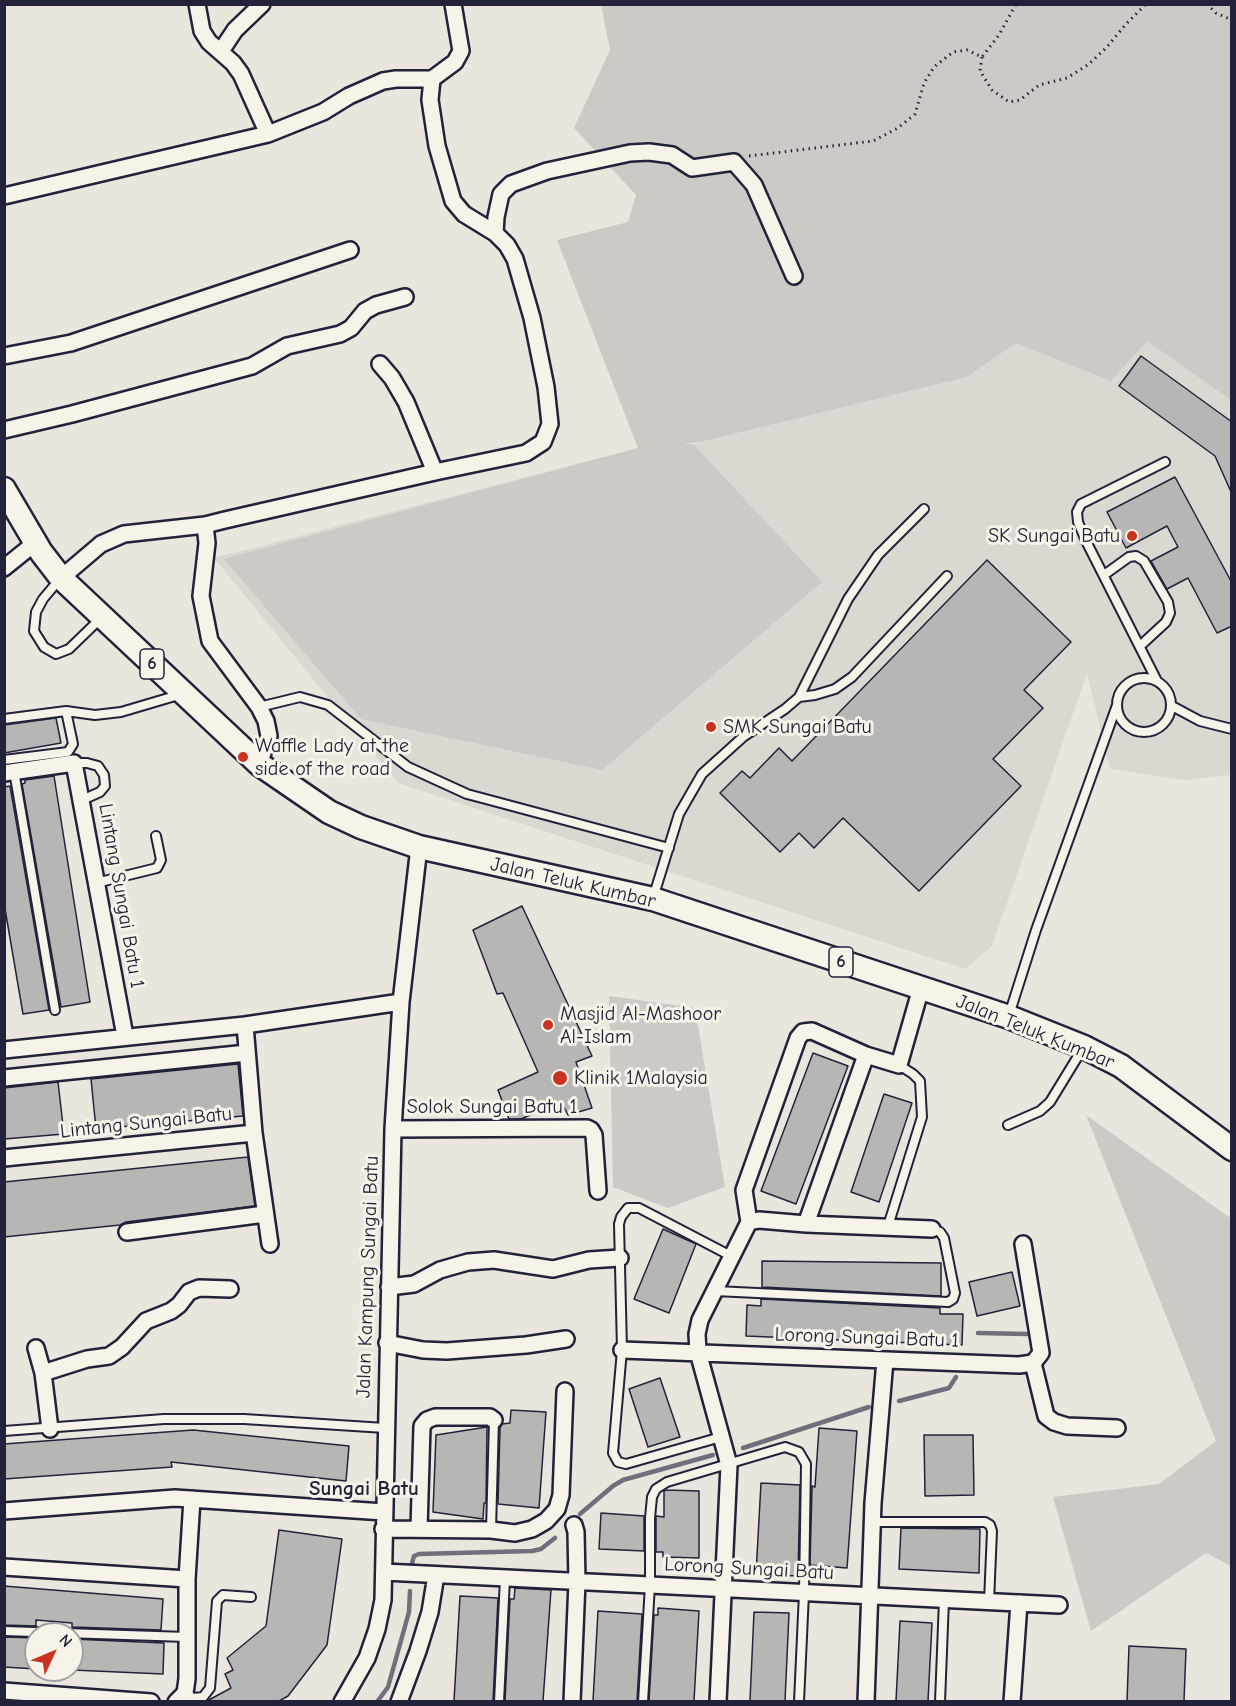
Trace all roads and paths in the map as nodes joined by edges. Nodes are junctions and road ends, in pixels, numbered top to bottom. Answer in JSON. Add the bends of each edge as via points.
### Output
{"nodes":[{"id":1,"x":197,"y":4,"type":"edge"},
{"id":2,"x":262,"y":4,"type":"edge"},
{"id":3,"x":453,"y":4,"type":"edge"},
{"id":4,"x":1016,"y":4,"type":"edge"},
{"id":5,"x":1146,"y":4,"type":"edge"},
{"id":6,"x":1207,"y":4,"type":"edge"},
{"id":7,"x":1232,"y":20,"type":"edge"},
{"id":8,"x":221,"y":51,"type":"junction"},
{"id":9,"x":982,"y":57,"type":"junction"},
{"id":10,"x":432,"y":79,"type":"junction"},
{"id":11,"x":268,"y":134,"type":"junction"},
{"id":12,"x":734,"y":162,"type":"junction"},
{"id":13,"x":4,"y":196,"type":"edge"},
{"id":14,"x":495,"y":233,"type":"junction"},
{"id":15,"x":350,"y":250,"type":"dead end"},
{"id":16,"x":794,"y":276,"type":"dead end"},
{"id":17,"x":405,"y":297,"type":"dead end"},
{"id":18,"x":4,"y":356,"type":"edge"},
{"id":19,"x":380,"y":364,"type":"dead end"},
{"id":20,"x":4,"y":430,"type":"edge"},
{"id":21,"x":1165,"y":462,"type":"dead end"},
{"id":22,"x":435,"y":471,"type":"junction"},
{"id":23,"x":4,"y":489,"type":"edge"},
{"id":24,"x":924,"y":509,"type":"dead end"},
{"id":25,"x":205,"y":525,"type":"junction"},
{"id":26,"x":35,"y":543,"type":"junction"},
{"id":27,"x":4,"y":568,"type":"edge"},
{"id":28,"x":1104,"y":575,"type":"junction"},
{"id":29,"x":947,"y":576,"type":"dead end"},
{"id":30,"x":61,"y":578,"type":"junction"},
{"id":31,"x":102,"y":616,"type":"junction"},
{"id":32,"x":1140,"y":646,"type":"junction"},
{"id":33,"x":1157,"y":681,"type":"junction"},
{"id":34,"x":183,"y":694,"type":"junction"},
{"id":35,"x":800,"y":697,"type":"junction"},
{"id":36,"x":1117,"y":705,"type":"junction"},
{"id":37,"x":1172,"y":706,"type":"junction"},
{"id":38,"x":259,"y":707,"type":"junction"},
{"id":39,"x":66,"y":711,"type":"junction"},
{"id":40,"x":4,"y":719,"type":"edge"},
{"id":41,"x":1232,"y":729,"type":"edge"},
{"id":42,"x":74,"y":763,"type":"junction"},
{"id":43,"x":259,"y":764,"type":"junction"},
{"id":44,"x":8,"y":768,"type":"edge"},
{"id":45,"x":82,"y":800,"type":"junction"},
{"id":46,"x":156,"y":836,"type":"dead end"},
{"id":47,"x":419,"y":847,"type":"junction"},
{"id":48,"x":669,"y":848,"type":"junction"},
{"id":49,"x":96,"y":883,"type":"junction"},
{"id":50,"x":653,"y":899,"type":"junction"},
{"id":51,"x":921,"y":988,"type":"junction"},
{"id":52,"x":401,"y":1002,"type":"junction"},
{"id":53,"x":55,"y":1010,"type":"dead end"},
{"id":54,"x":1009,"y":1017,"type":"junction"},
{"id":55,"x":244,"y":1024,"type":"junction"},
{"id":56,"x":125,"y":1036,"type":"junction"},
{"id":57,"x":1084,"y":1047,"type":"junction"},
{"id":58,"x":4,"y":1050,"type":"edge"},
{"id":59,"x":247,"y":1053,"type":"junction"},
{"id":60,"x":866,"y":1055,"type":"junction"},
{"id":61,"x":899,"y":1065,"type":"junction"},
{"id":62,"x":4,"y":1077,"type":"edge"},
{"id":63,"x":1008,"y":1125,"type":"dead end"},
{"id":64,"x":393,"y":1129,"type":"junction"},
{"id":65,"x":254,"y":1133,"type":"junction"},
{"id":66,"x":1232,"y":1149,"type":"edge"},
{"id":67,"x":4,"y":1158,"type":"edge"},
{"id":68,"x":598,"y":1191,"type":"dead end"},
{"id":69,"x":265,"y":1214,"type":"junction"},
{"id":70,"x":749,"y":1222,"type":"junction"},
{"id":71,"x":806,"y":1224,"type":"junction"},
{"id":72,"x":888,"y":1226,"type":"junction"},
{"id":73,"x":932,"y":1229,"type":"joint"},
{"id":74,"x":128,"y":1232,"type":"dead end"},
{"id":75,"x":270,"y":1244,"type":"dead end"},
{"id":76,"x":1023,"y":1244,"type":"dead end"},
{"id":77,"x":731,"y":1256,"type":"junction"},
{"id":78,"x":620,"y":1258,"type":"junction"},
{"id":79,"x":389,"y":1287,"type":"junction"},
{"id":80,"x":230,"y":1289,"type":"dead end"},
{"id":81,"x":715,"y":1291,"type":"junction"},
{"id":82,"x":566,"y":1339,"type":"dead end"},
{"id":83,"x":387,"y":1343,"type":"junction"},
{"id":84,"x":36,"y":1348,"type":"dead end"},
{"id":85,"x":622,"y":1350,"type":"junction"},
{"id":86,"x":698,"y":1352,"type":"junction"},
{"id":87,"x":885,"y":1360,"type":"junction"},
{"id":88,"x":1033,"y":1363,"type":"junction"},
{"id":89,"x":43,"y":1373,"type":"junction"},
{"id":90,"x":565,"y":1391,"type":"dead end"},
{"id":91,"x":494,"y":1420,"type":"joint"},
{"id":92,"x":385,"y":1428,"type":"junction"},
{"id":93,"x":1117,"y":1428,"type":"dead end"},
{"id":94,"x":50,"y":1429,"type":"junction"},
{"id":95,"x":4,"y":1431,"type":"edge"},
{"id":96,"x":721,"y":1437,"type":"junction"},
{"id":97,"x":729,"y":1465,"type":"junction"},
{"id":98,"x":192,"y":1499,"type":"junction"},
{"id":99,"x":4,"y":1511,"type":"edge"},
{"id":100,"x":384,"y":1512,"type":"junction"},
{"id":101,"x":565,"y":1517,"type":"junction"},
{"id":102,"x":873,"y":1522,"type":"junction"},
{"id":103,"x":419,"y":1528,"type":"junction"},
{"id":104,"x":383,"y":1529,"type":"junction"},
{"id":105,"x":491,"y":1530,"type":"junction"},
{"id":106,"x":4,"y":1567,"type":"edge"},
{"id":107,"x":384,"y":1572,"type":"junction"},
{"id":108,"x":436,"y":1575,"type":"junction"},
{"id":109,"x":505,"y":1578,"type":"junction"},
{"id":110,"x":187,"y":1579,"type":"junction"},
{"id":111,"x":577,"y":1582,"type":"junction"},
{"id":112,"x":650,"y":1585,"type":"junction"},
{"id":113,"x":722,"y":1589,"type":"junction"},
{"id":114,"x":804,"y":1593,"type":"junction"},
{"id":115,"x":871,"y":1596,"type":"junction"},
{"id":116,"x":251,"y":1597,"type":"dead end"},
{"id":117,"x":944,"y":1600,"type":"junction"},
{"id":118,"x":989,"y":1602,"type":"junction"},
{"id":119,"x":1018,"y":1603,"type":"junction"},
{"id":120,"x":1059,"y":1605,"type":"dead end"},
{"id":121,"x":4,"y":1631,"type":"edge"},
{"id":122,"x":187,"y":1637,"type":"junction"},
{"id":123,"x":4,"y":1691,"type":"edge"},
{"id":124,"x":181,"y":1697,"type":"edge"},
{"id":125,"x":151,"y":1701,"type":"edge"},
{"id":126,"x":342,"y":1701,"type":"edge"},
{"id":127,"x":399,"y":1701,"type":"edge"},
{"id":128,"x":500,"y":1701,"type":"edge"},
{"id":129,"x":572,"y":1701,"type":"edge"},
{"id":130,"x":643,"y":1701,"type":"edge"},
{"id":131,"x":718,"y":1701,"type":"edge"},
{"id":132,"x":799,"y":1701,"type":"edge"},
{"id":133,"x":866,"y":1701,"type":"edge"},
{"id":134,"x":940,"y":1701,"type":"edge"},
{"id":135,"x":1012,"y":1701,"type":"edge"}],
"edges":[{"from":1,"to":8,"type":"street","via":[[202,31]]},
{"from":2,"to":8,"type":"street","via":[[235,30]]},
{"from":3,"to":10,"type":"street","via":[[461,51],[455,62]]},
{"from":4,"to":9,"type":"path"},
{"from":5,"to":9,"type":"path","via":[[1089,64],[1067,78],[1039,85],[1020,100],[1009,102],[992,90],[980,71]]},
{"from":6,"to":7,"type":"path"},
{"from":8,"to":11,"type":"street","via":[[242,74]]},
{"from":9,"to":12,"type":"path","via":[[967,50],[953,52],[934,67],[924,83],[915,114],[873,141],[755,154]]},
{"from":10,"to":11,"type":"street","via":[[383,81],[323,112]]},
{"from":10,"to":14,"type":"street","via":[[430,100],[437,146],[453,201],[464,214]]},
{"from":11,"to":13,"type":"street"},
{"from":12,"to":14,"type":"street","via":[[692,168],[672,155],[649,152],[547,171],[511,184],[501,194]]},
{"from":12,"to":16,"type":"street","via":[[754,185]]},
{"from":14,"to":22,"type":"street","via":[[515,259],[532,318],[550,424],[543,442],[526,453]]},
{"from":15,"to":18,"type":"street","via":[[81,340]]},
{"from":17,"to":20,"type":"street","via":[[370,308],[340,334],[287,346],[252,366]]},
{"from":19,"to":22,"type":"street","via":[[406,402]]},
{"from":21,"to":28,"type":"lane","via":[[1081,504],[1078,522]]},
{"from":22,"to":25,"type":"street"},
{"from":23,"to":26,"type":"main road","name":"Jalan Teluk Kumbar","number":"6"},
{"from":24,"to":35,"type":"lane","via":[[878,555],[848,598]]},
{"from":25,"to":30,"type":"street","via":[[124,534],[101,544]]},
{"from":25,"to":38,"type":"street","via":[[207,543],[201,596],[210,641]]},
{"from":26,"to":27,"type":"street"},
{"from":26,"to":30,"type":"main road","name":"Jalan Teluk Kumbar","number":"6"},
{"from":28,"to":32,"type":"lane"},
{"from":28,"to":32,"type":"lane","via":[[1128,557],[1136,556],[1144,561],[1167,602],[1170,613],[1166,622]]},
{"from":29,"to":35,"type":"lane","via":[[852,677],[835,689]]},
{"from":30,"to":31,"type":"main road","name":"Jalan Teluk Kumbar","number":"6"},
{"from":30,"to":31,"type":"lane","via":[[36,612],[34,631],[44,647],[56,654],[69,649]]},
{"from":31,"to":34,"type":"main road","name":"Jalan Teluk Kumbar","number":"6"},
{"from":32,"to":33,"type":"lane"},
{"from":33,"to":36,"type":"lane","via":[[1148,678],[1130,682],[1123,688]]},
{"from":33,"to":37,"type":"lane","via":[[1168,692]]},
{"from":34,"to":39,"type":"lane","via":[[104,714]]},
{"from":34,"to":43,"type":"main road","name":"Jalan Teluk Kumbar","number":"6"},
{"from":35,"to":48,"type":"lane","via":[[742,736],[702,774],[679,814]]},
{"from":36,"to":37,"type":"lane","via":[[1123,723],[1130,729],[1149,733],[1165,724]]},
{"from":36,"to":54,"type":"lane"},
{"from":37,"to":41,"type":"lane","via":[[1200,722]]},
{"from":38,"to":43,"type":"street","via":[[269,736]]},
{"from":38,"to":48,"type":"lane","via":[[300,697],[328,705],[408,767],[467,794]]},
{"from":39,"to":40,"type":"lane"},
{"from":39,"to":44,"type":"lane","via":[[73,744],[68,752]]},
{"from":42,"to":44,"type":"street"},
{"from":42,"to":45,"type":"street","name":"Lintang Sungai Batu 1"},
{"from":42,"to":45,"type":"lane","via":[[98,766],[104,774],[105,786],[100,792]]},
{"from":43,"to":47,"type":"main road","name":"Jalan Teluk Kumbar","number":"6","via":[[329,812]]},
{"from":44,"to":53,"type":"lane"},
{"from":45,"to":49,"type":"street","name":"Lintang Sungai Batu 1"},
{"from":46,"to":49,"type":"lane","via":[[161,860],[157,868]]},
{"from":47,"to":50,"type":"main road","name":"Jalan Teluk Kumbar","number":"6"},
{"from":47,"to":52,"type":"street","name":"Jalan Kampung Sungai Batu"},
{"from":48,"to":50,"type":"lane"},
{"from":49,"to":56,"type":"street","name":"Lintang Sungai Batu 1"},
{"from":50,"to":51,"type":"main road","name":"Jalan Teluk Kumbar","number":"6"},
{"from":51,"to":54,"type":"main road","name":"Jalan Teluk Kumbar","number":"6"},
{"from":51,"to":61,"type":"street"},
{"from":52,"to":55,"type":"street"},
{"from":52,"to":64,"type":"street","name":"Jalan Kampung Sungai Batu"},
{"from":54,"to":57,"type":"main road","name":"Jalan Teluk Kumbar","number":"6"},
{"from":55,"to":56,"type":"street"},
{"from":55,"to":59,"type":"street","name":"Lintang Sungai Batu"},
{"from":56,"to":58,"type":"street"},
{"from":57,"to":63,"type":"lane","via":[[1050,1102],[1040,1111]]},
{"from":57,"to":66,"type":"main road","name":"Jalan Teluk Kumbar","number":"6","via":[[1121,1066]]},
{"from":59,"to":62,"type":"street"},
{"from":59,"to":65,"type":"street","name":"Lintang Sungai Batu"},
{"from":60,"to":61,"type":"street"},
{"from":60,"to":70,"type":"street","via":[[812,1031],[802,1032],[747,1175],[744,1190]]},
{"from":60,"to":71,"type":"street"},
{"from":61,"to":72,"type":"lane","via":[[920,1081],[922,1117]]},
{"from":64,"to":68,"type":"street","name":"Solok Sungai Batu 1","via":[[587,1128],[594,1135]]},
{"from":64,"to":79,"type":"street","name":"Jalan Kampung Sungai Batu"},
{"from":65,"to":67,"type":"street","name":"Lintang Sungai Batu"},
{"from":65,"to":69,"type":"street"},
{"from":69,"to":74,"type":"street"},
{"from":69,"to":75,"type":"street"},
{"from":70,"to":71,"type":"street"},
{"from":70,"to":77,"type":"street"},
{"from":71,"to":72,"type":"street"},
{"from":72,"to":73,"type":"street"},
{"from":73,"to":81,"type":"lane","via":[[944,1238],[955,1293],[948,1302]]},
{"from":76,"to":88,"type":"street","via":[[1041,1353]]},
{"from":77,"to":78,"type":"lane","via":[[632,1207],[621,1217]]},
{"from":77,"to":81,"type":"street"},
{"from":78,"to":79,"type":"street","via":[[589,1260],[554,1269],[494,1260],[468,1262],[440,1270],[414,1284]]},
{"from":78,"to":85,"type":"lane"},
{"from":79,"to":83,"type":"street","name":"Jalan Kampung Sungai Batu"},
{"from":80,"to":89,"type":"street","via":[[199,1288],[189,1292],[171,1311],[146,1321],[109,1356]]},
{"from":81,"to":86,"type":"street","via":[[700,1320]]},
{"from":82,"to":83,"type":"street","via":[[447,1351]]},
{"from":83,"to":92,"type":"street","name":"Jalan Kampung Sungai Batu"},
{"from":84,"to":89,"type":"street"},
{"from":85,"to":86,"type":"street","name":"Lorong Sungai Batu 1"},
{"from":85,"to":96,"type":"lane","via":[[613,1454],[618,1462],[626,1464]]},
{"from":86,"to":87,"type":"street","name":"Lorong Sungai Batu 1"},
{"from":86,"to":96,"type":"street"},
{"from":87,"to":88,"type":"street","name":"Lorong Sungai Batu 1"},
{"from":87,"to":102,"type":"street"},
{"from":88,"to":93,"type":"street","via":[[1046,1416],[1067,1426]]},
{"from":89,"to":94,"type":"street"},
{"from":90,"to":101,"type":"street","via":[[561,1495]]},
{"from":91,"to":103,"type":"street","via":[[435,1418],[422,1426]]},
{"from":91,"to":105,"type":"lane"},
{"from":92,"to":94,"type":"lane","via":[[244,1419],[164,1419]]},
{"from":92,"to":100,"type":"street","name":"Jalan Kampung Sungai Batu"},
{"from":94,"to":95,"type":"lane"},
{"from":96,"to":97,"type":"street"},
{"from":97,"to":112,"type":"lane","via":[[667,1482],[656,1489],[650,1518]]},
{"from":97,"to":113,"type":"street"},
{"from":97,"to":114,"type":"lane","via":[[785,1447],[799,1452],[806,1464]]},
{"from":98,"to":99,"type":"street"},
{"from":98,"to":100,"type":"street"},
{"from":98,"to":110,"type":"street"},
{"from":100,"to":104,"type":"street","name":"Jalan Kampung Sungai Batu"},
{"from":101,"to":105,"type":"street","via":[[515,1533]]},
{"from":101,"to":111,"type":"street","via":[[576,1532]]},
{"from":102,"to":115,"type":"street"},
{"from":102,"to":118,"type":"lane","via":[[990,1525]]},
{"from":103,"to":104,"type":"street"},
{"from":103,"to":105,"type":"street"},
{"from":104,"to":107,"type":"street","name":"Jalan Kampung Sungai Batu"},
{"from":106,"to":110,"type":"street"},
{"from":107,"to":108,"type":"street","name":"Lorong Sungai Batu"},
{"from":107,"to":126,"type":"street","name":"Jalan Kampung Sungai Batu","via":[[377,1629],[367,1658]]},
{"from":108,"to":109,"type":"street","name":"Lorong Sungai Batu"},
{"from":108,"to":127,"type":"street","via":[[430,1611]]},
{"from":109,"to":111,"type":"street","name":"Lorong Sungai Batu"},
{"from":109,"to":128,"type":"lane"},
{"from":110,"to":122,"type":"street"},
{"from":111,"to":112,"type":"street","name":"Lorong Sungai Batu"},
{"from":111,"to":129,"type":"street"},
{"from":112,"to":113,"type":"street","name":"Lorong Sungai Batu"},
{"from":112,"to":130,"type":"lane"},
{"from":113,"to":114,"type":"street","name":"Lorong Sungai Batu"},
{"from":113,"to":131,"type":"street"},
{"from":114,"to":115,"type":"street","name":"Lorong Sungai Batu"},
{"from":114,"to":132,"type":"lane"},
{"from":115,"to":117,"type":"street","name":"Lorong Sungai Batu"},
{"from":115,"to":133,"type":"street"},
{"from":116,"to":124,"type":"lane","via":[[223,1595],[217,1600],[210,1688],[203,1697]]},
{"from":117,"to":118,"type":"street","name":"Lorong Sungai Batu"},
{"from":117,"to":134,"type":"lane"},
{"from":118,"to":119,"type":"street","name":"Lorong Sungai Batu"},
{"from":119,"to":120,"type":"street","name":"Lorong Sungai Batu"},
{"from":119,"to":135,"type":"street"},
{"from":121,"to":122,"type":"lane"},
{"from":122,"to":124,"type":"street"},
{"from":123,"to":125,"type":"street"}]}
